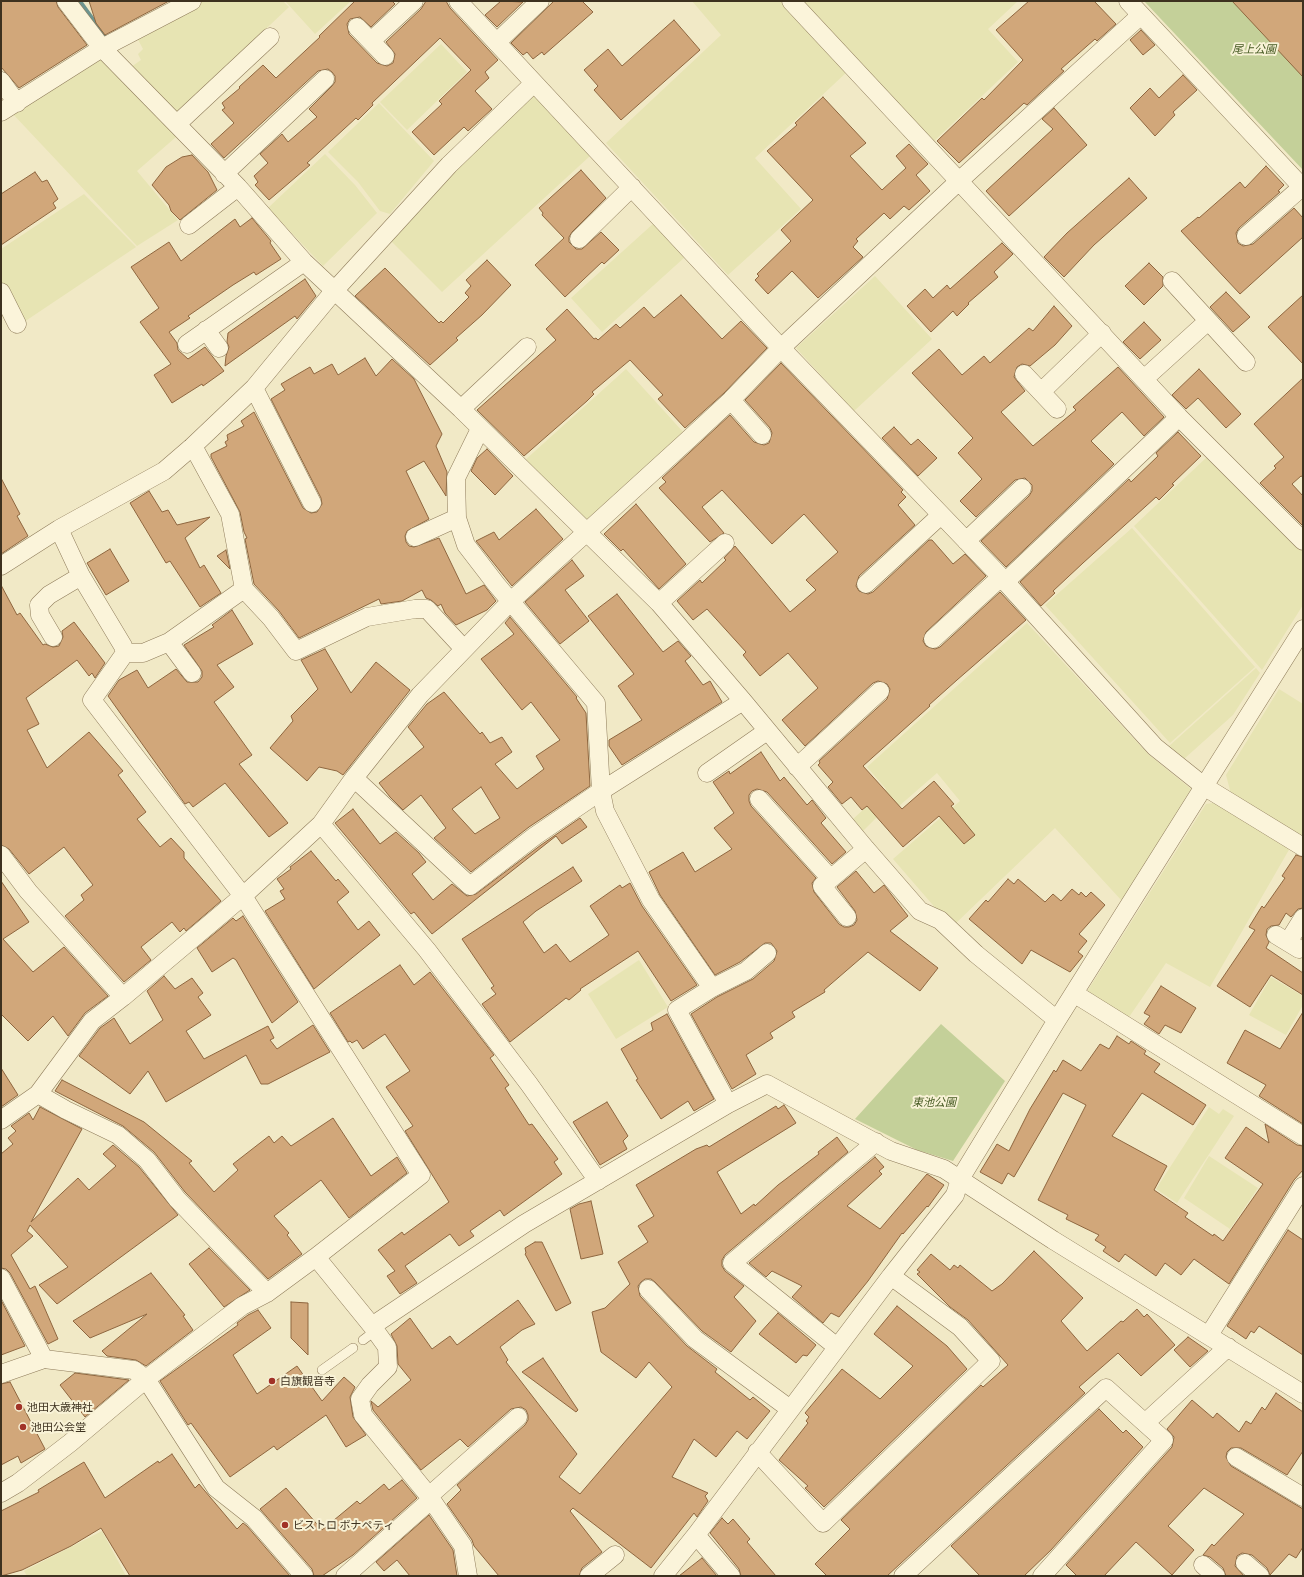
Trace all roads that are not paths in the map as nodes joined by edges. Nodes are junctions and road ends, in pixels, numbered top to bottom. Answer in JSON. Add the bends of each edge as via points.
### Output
{"nodes":[{"id":1,"x":66,"y":1,"type":"edge"},
{"id":2,"x":192,"y":1,"type":"edge"},
{"id":3,"x":414,"y":1,"type":"edge"},
{"id":4,"x":458,"y":1,"type":"edge"},
{"id":5,"x":540,"y":1,"type":"edge"},
{"id":6,"x":791,"y":1,"type":"edge"},
{"id":7,"x":1128,"y":1,"type":"edge"},
{"id":8,"x":1141,"y":15,"type":"junction"},
{"id":9,"x":358,"y":26,"type":"dead end"},
{"id":10,"x":270,"y":37,"type":"dead end"},
{"id":11,"x":371,"y":41,"type":"junction"},
{"id":12,"x":496,"y":42,"type":"junction"},
{"id":13,"x":108,"y":45,"type":"junction"},
{"id":14,"x":385,"y":56,"type":"dead end"},
{"id":15,"x":325,"y":79,"type":"dead end"},
{"id":16,"x":1,"y":82,"type":"edge"},
{"id":17,"x":534,"y":83,"type":"junction"},
{"id":18,"x":17,"y":102,"type":"junction"},
{"id":19,"x":1,"y":112,"type":"edge"},
{"id":20,"x":180,"y":121,"type":"junction"},
{"id":21,"x":228,"y":170,"type":"junction"},
{"id":22,"x":959,"y":181,"type":"junction"},
{"id":23,"x":632,"y":187,"type":"junction"},
{"id":24,"x":1303,"y":187,"type":"edge"},
{"id":25,"x":238,"y":188,"type":"junction"},
{"id":26,"x":188,"y":225,"type":"dead end"},
{"id":27,"x":1246,"y":236,"type":"dead end"},
{"id":28,"x":579,"y":239,"type":"dead end"},
{"id":29,"x":304,"y":262,"type":"junction"},
{"id":30,"x":1172,"y":281,"type":"dead end"},
{"id":31,"x":334,"y":291,"type":"junction"},
{"id":32,"x":1,"y":292,"type":"edge"},
{"id":33,"x":1208,"y":320,"type":"junction"},
{"id":34,"x":17,"y":324,"type":"dead end"},
{"id":35,"x":206,"y":330,"type":"junction"},
{"id":36,"x":1102,"y":333,"type":"junction"},
{"id":37,"x":187,"y":344,"type":"dead end"},
{"id":38,"x":527,"y":347,"type":"dead end"},
{"id":39,"x":219,"y":348,"type":"dead end"},
{"id":40,"x":781,"y":348,"type":"junction"},
{"id":41,"x":1246,"y":362,"type":"dead end"},
{"id":42,"x":1024,"y":374,"type":"dead end"},
{"id":43,"x":1144,"y":379,"type":"junction"},
{"id":44,"x":254,"y":388,"type":"junction"},
{"id":45,"x":1041,"y":392,"type":"junction"},
{"id":46,"x":731,"y":400,"type":"junction"},
{"id":47,"x":464,"y":406,"type":"junction"},
{"id":48,"x":1057,"y":409,"type":"dead end"},
{"id":49,"x":1179,"y":417,"type":"junction"},
{"id":50,"x":480,"y":429,"type":"junction"},
{"id":51,"x":762,"y":436,"type":"dead end"},
{"id":52,"x":193,"y":446,"type":"junction"},
{"id":53,"x":1022,"y":488,"type":"dead end"},
{"id":54,"x":312,"y":503,"type":"dead end"},
{"id":55,"x":941,"y":515,"type":"junction"},
{"id":56,"x":457,"y":518,"type":"junction"},
{"id":57,"x":59,"y":529,"type":"junction"},
{"id":58,"x":587,"y":531,"type":"junction"},
{"id":59,"x":415,"y":537,"type":"dead end"},
{"id":60,"x":966,"y":541,"type":"junction"},
{"id":61,"x":1303,"y":541,"type":"edge"},
{"id":62,"x":725,"y":542,"type":"dead end"},
{"id":63,"x":1,"y":566,"type":"edge"},
{"id":64,"x":81,"y":576,"type":"junction"},
{"id":65,"x":1003,"y":580,"type":"junction"},
{"id":66,"x":866,"y":584,"type":"dead end"},
{"id":67,"x":244,"y":589,"type":"junction"},
{"id":68,"x":511,"y":601,"type":"junction"},
{"id":69,"x":659,"y":603,"type":"junction"},
{"id":70,"x":1303,"y":629,"type":"edge"},
{"id":71,"x":53,"y":637,"type":"dead end"},
{"id":72,"x":933,"y":639,"type":"dead end"},
{"id":73,"x":169,"y":642,"type":"junction"},
{"id":74,"x":464,"y":649,"type":"junction"},
{"id":75,"x":125,"y":653,"type":"junction"},
{"id":76,"x":192,"y":672,"type":"dead end"},
{"id":77,"x":880,"y":691,"type":"dead end"},
{"id":78,"x":743,"y":701,"type":"junction"},
{"id":79,"x":767,"y":731,"type":"junction"},
{"id":80,"x":797,"y":767,"type":"junction"},
{"id":81,"x":707,"y":773,"type":"dead end"},
{"id":82,"x":354,"y":778,"type":"junction"},
{"id":83,"x":1205,"y":787,"type":"junction"},
{"id":84,"x":601,"y":791,"type":"junction"},
{"id":85,"x":759,"y":799,"type":"dead end"},
{"id":86,"x":322,"y":824,"type":"junction"},
{"id":87,"x":1303,"y":847,"type":"edge"},
{"id":88,"x":866,"y":849,"type":"junction"},
{"id":89,"x":1,"y":855,"type":"edge"},
{"id":90,"x":830,"y":878,"type":"junction"},
{"id":91,"x":243,"y":896,"type":"junction"},
{"id":92,"x":847,"y":917,"type":"dead end"},
{"id":93,"x":1303,"y":918,"type":"edge"},
{"id":94,"x":1288,"y":942,"type":"dead end"},
{"id":95,"x":767,"y":953,"type":"dead end"},
{"id":96,"x":712,"y":988,"type":"junction"},
{"id":97,"x":1075,"y":994,"type":"junction"},
{"id":98,"x":123,"y":997,"type":"junction"},
{"id":99,"x":1058,"y":1020,"type":"junction"},
{"id":100,"x":38,"y":1094,"type":"junction"},
{"id":101,"x":728,"y":1104,"type":"junction"},
{"id":102,"x":1,"y":1120,"type":"edge"},
{"id":103,"x":1303,"y":1136,"type":"edge"},
{"id":104,"x":876,"y":1142,"type":"junction"},
{"id":105,"x":960,"y":1179,"type":"junction"},
{"id":106,"x":598,"y":1181,"type":"junction"},
{"id":107,"x":1303,"y":1186,"type":"edge"},
{"id":108,"x":316,"y":1257,"type":"junction"},
{"id":109,"x":891,"y":1276,"type":"junction"},
{"id":110,"x":1,"y":1278,"type":"edge"},
{"id":111,"x":648,"y":1289,"type":"dead end"},
{"id":112,"x":266,"y":1293,"type":"junction"},
{"id":113,"x":370,"y":1332,"type":"junction"},
{"id":114,"x":1209,"y":1336,"type":"junction"},
{"id":115,"x":837,"y":1347,"type":"junction"},
{"id":116,"x":1228,"y":1347,"type":"junction"},
{"id":117,"x":353,"y":1348,"type":"dead end"},
{"id":118,"x":44,"y":1360,"type":"junction"},
{"id":119,"x":322,"y":1370,"type":"dead end"},
{"id":120,"x":1,"y":1374,"type":"edge"},
{"id":121,"x":146,"y":1379,"type":"junction"},
{"id":122,"x":1303,"y":1394,"type":"edge"},
{"id":123,"x":784,"y":1404,"type":"junction"},
{"id":124,"x":518,"y":1417,"type":"dead end"},
{"id":125,"x":1145,"y":1424,"type":"junction"},
{"id":126,"x":757,"y":1452,"type":"junction"},
{"id":127,"x":1236,"y":1457,"type":"dead end"},
{"id":128,"x":1,"y":1493,"type":"edge"},
{"id":129,"x":430,"y":1497,"type":"junction"},
{"id":130,"x":1303,"y":1497,"type":"edge"},
{"id":131,"x":696,"y":1535,"type":"junction"},
{"id":132,"x":615,"y":1555,"type":"dead end"},
{"id":133,"x":1245,"y":1563,"type":"dead end"},
{"id":134,"x":304,"y":1576,"type":"edge"},
{"id":135,"x":345,"y":1576,"type":"edge"},
{"id":136,"x":468,"y":1576,"type":"edge"},
{"id":137,"x":589,"y":1576,"type":"edge"},
{"id":138,"x":663,"y":1576,"type":"edge"},
{"id":139,"x":731,"y":1576,"type":"edge"},
{"id":140,"x":903,"y":1576,"type":"edge"},
{"id":141,"x":1042,"y":1576,"type":"edge"},
{"id":142,"x":1260,"y":1576,"type":"edge"}],
"edges":[{"from":1,"to":13,"type":"street"},
{"from":2,"to":13,"type":"street"},
{"from":3,"to":11,"type":"street"},
{"from":4,"to":12,"type":"street"},
{"from":5,"to":12,"type":"street"},
{"from":6,"to":22,"type":"street"},
{"from":7,"to":8,"type":"street"},
{"from":8,"to":22,"type":"street"},
{"from":8,"to":24,"type":"street"},
{"from":9,"to":11,"type":"street"},
{"from":10,"to":20,"type":"street"},
{"from":11,"to":14,"type":"street"},
{"from":12,"to":17,"type":"street"},
{"from":13,"to":18,"type":"street"},
{"from":13,"to":20,"type":"street"},
{"from":15,"to":21,"type":"street"},
{"from":16,"to":18,"type":"street"},
{"from":17,"to":23,"type":"street"},
{"from":17,"to":31,"type":"street","via":[[449,165]]},
{"from":18,"to":19,"type":"street"},
{"from":20,"to":21,"type":"street"},
{"from":21,"to":25,"type":"street"},
{"from":22,"to":36,"type":"street"},
{"from":22,"to":40,"type":"street"},
{"from":23,"to":28,"type":"street"},
{"from":23,"to":40,"type":"street"},
{"from":24,"to":27,"type":"street"},
{"from":25,"to":26,"type":"street"},
{"from":25,"to":29,"type":"street"},
{"from":29,"to":31,"type":"street"},
{"from":29,"to":35,"type":"street"},
{"from":30,"to":33,"type":"street"},
{"from":31,"to":44,"type":"street"},
{"from":31,"to":47,"type":"street"},
{"from":32,"to":34,"type":"street"},
{"from":33,"to":41,"type":"street"},
{"from":33,"to":43,"type":"street"},
{"from":35,"to":37,"type":"street"},
{"from":35,"to":39,"type":"street"},
{"from":36,"to":43,"type":"street"},
{"from":36,"to":45,"type":"street"},
{"from":38,"to":47,"type":"street"},
{"from":40,"to":46,"type":"street"},
{"from":40,"to":55,"type":"street"},
{"from":42,"to":45,"type":"street"},
{"from":43,"to":49,"type":"street"},
{"from":44,"to":52,"type":"street"},
{"from":44,"to":54,"type":"street"},
{"from":45,"to":48,"type":"street"},
{"from":46,"to":51,"type":"street"},
{"from":46,"to":58,"type":"street"},
{"from":47,"to":50,"type":"street"},
{"from":49,"to":61,"type":"street"},
{"from":49,"to":65,"type":"street"},
{"from":50,"to":56,"type":"street","via":[[456,478]]},
{"from":50,"to":58,"type":"street"},
{"from":52,"to":57,"type":"street","via":[[164,471]]},
{"from":52,"to":67,"type":"street","via":[[230,514]]},
{"from":53,"to":60,"type":"street"},
{"from":55,"to":60,"type":"street"},
{"from":55,"to":66,"type":"street"},
{"from":56,"to":59,"type":"street"},
{"from":56,"to":68,"type":"street","via":[[466,545]]},
{"from":57,"to":63,"type":"street"},
{"from":57,"to":64,"type":"street"},
{"from":58,"to":68,"type":"street"},
{"from":58,"to":69,"type":"street"},
{"from":60,"to":65,"type":"street"},
{"from":62,"to":69,"type":"street"},
{"from":64,"to":71,"type":"street","via":[[49,595],[39,605],[40,615]]},
{"from":64,"to":75,"type":"street"},
{"from":65,"to":72,"type":"street"},
{"from":65,"to":83,"type":"street","via":[[1155,747]]},
{"from":67,"to":73,"type":"street"},
{"from":67,"to":74,"type":"street","via":[[271,618],[296,651],[367,617],[416,609],[427,609]]},
{"from":68,"to":74,"type":"street"},
{"from":68,"to":84,"type":"street","via":[[596,703]]},
{"from":69,"to":78,"type":"street"},
{"from":70,"to":83,"type":"street"},
{"from":73,"to":75,"type":"street","via":[[143,653]]},
{"from":73,"to":76,"type":"street"},
{"from":74,"to":82,"type":"street","via":[[420,695]]},
{"from":75,"to":91,"type":"street","via":[[92,700]]},
{"from":77,"to":80,"type":"street"},
{"from":78,"to":79,"type":"street"},
{"from":78,"to":84,"type":"street"},
{"from":79,"to":80,"type":"street"},
{"from":79,"to":81,"type":"street"},
{"from":80,"to":88,"type":"street"},
{"from":82,"to":84,"type":"street","via":[[470,886],[534,836]]},
{"from":82,"to":86,"type":"street"},
{"from":83,"to":87,"type":"street"},
{"from":83,"to":97,"type":"street"},
{"from":84,"to":96,"type":"street","via":[[605,811],[651,900]]},
{"from":85,"to":90,"type":"street"},
{"from":86,"to":91,"type":"street"},
{"from":86,"to":106,"type":"street","via":[[427,950],[529,1084]]},
{"from":88,"to":90,"type":"street"},
{"from":88,"to":99,"type":"street","via":[[920,911],[940,920],[976,954]]},
{"from":89,"to":98,"type":"street","via":[[28,891]]},
{"from":90,"to":92,"type":"street","via":[[822,886]]},
{"from":91,"to":98,"type":"street"},
{"from":91,"to":108,"type":"street","via":[[421,1175]]},
{"from":93,"to":94,"type":"street"},
{"from":95,"to":96,"type":"street","via":[[746,971]]},
{"from":96,"to":101,"type":"street","via":[[677,1010]]},
{"from":97,"to":99,"type":"street"},
{"from":97,"to":103,"type":"street"},
{"from":98,"to":100,"type":"street","via":[[92,1021]]},
{"from":99,"to":105,"type":"street"},
{"from":100,"to":102,"type":"street"},
{"from":100,"to":112,"type":"street","via":[[118,1135],[141,1155],[177,1199]]},
{"from":101,"to":104,"type":"street","via":[[767,1084]]},
{"from":101,"to":106,"type":"street"},
{"from":104,"to":105,"type":"street","via":[[890,1151],[944,1169]]},
{"from":104,"to":115,"type":"street","via":[[732,1263]]},
{"from":105,"to":109,"type":"street","via":[[956,1195]]},
{"from":105,"to":114,"type":"street"},
{"from":106,"to":113,"type":"street","via":[[524,1224]]},
{"from":107,"to":114,"type":"street"},
{"from":108,"to":112,"type":"street"},
{"from":108,"to":113,"type":"street"},
{"from":109,"to":115,"type":"street"},
{"from":109,"to":126,"type":"street","via":[[960,1327],[991,1361],[823,1523]]},
{"from":110,"to":118,"type":"street"},
{"from":111,"to":123,"type":"street","via":[[695,1339]]},
{"from":112,"to":121,"type":"street","via":[[242,1306]]},
{"from":113,"to":129,"type":"street","via":[[387,1346],[388,1367],[360,1399],[363,1415]]},
{"from":114,"to":116,"type":"street"},
{"from":115,"to":123,"type":"street"},
{"from":116,"to":122,"type":"street"},
{"from":116,"to":125,"type":"street"},
{"from":117,"to":119,"type":"lane"},
{"from":118,"to":120,"type":"street"},
{"from":118,"to":121,"type":"street","via":[[134,1370]]},
{"from":121,"to":128,"type":"street","via":[[70,1443]]},
{"from":121,"to":134,"type":"street","via":[[216,1488],[254,1518]]},
{"from":123,"to":126,"type":"street"},
{"from":124,"to":129,"type":"street"},
{"from":125,"to":140,"type":"street","via":[[1106,1388]]},
{"from":125,"to":141,"type":"street","via":[[1164,1440]]},
{"from":126,"to":131,"type":"street"},
{"from":127,"to":130,"type":"street"},
{"from":129,"to":135,"type":"street"},
{"from":129,"to":136,"type":"street","via":[[463,1546]]},
{"from":131,"to":138,"type":"street"},
{"from":131,"to":139,"type":"street"},
{"from":132,"to":137,"type":"street"},
{"from":133,"to":142,"type":"street"}]}
